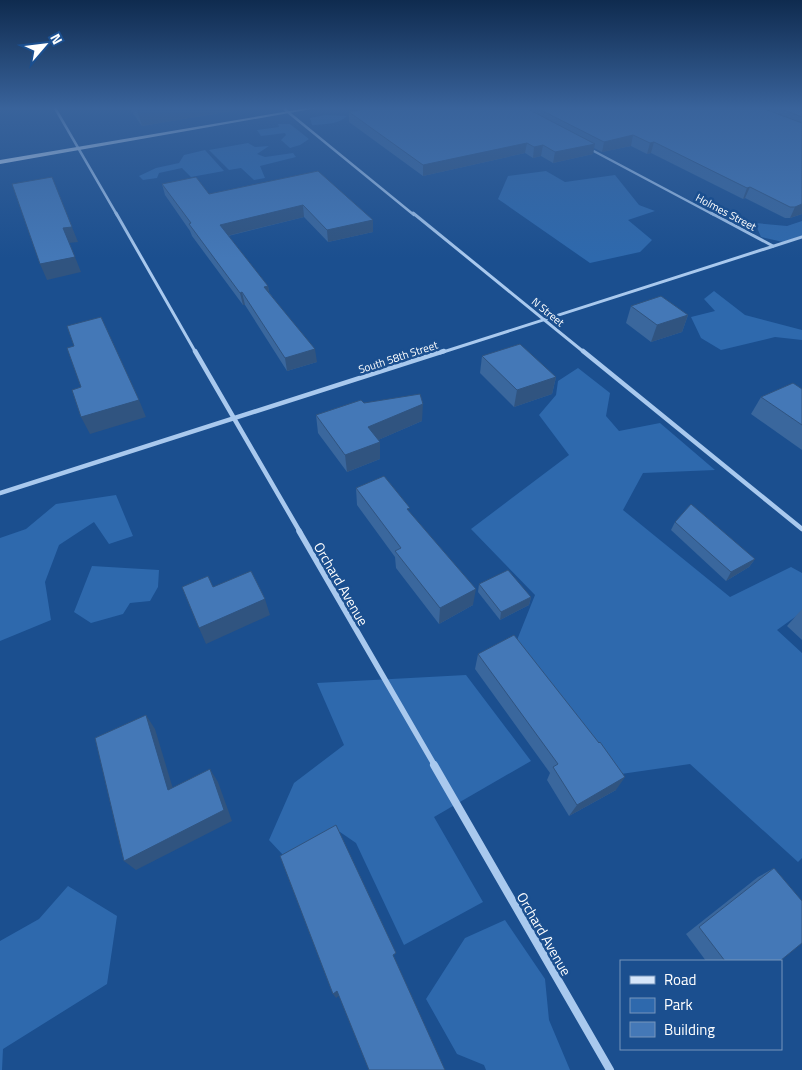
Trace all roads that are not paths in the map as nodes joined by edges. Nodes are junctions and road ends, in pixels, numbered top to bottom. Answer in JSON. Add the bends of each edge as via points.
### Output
{"nodes":[{"id":1,"x":26,"y":158,"type":"edge"},
{"id":2,"x":83,"y":158,"type":"edge"},
{"id":3,"x":344,"y":158,"type":"edge"},
{"id":4,"x":607,"y":158,"type":"edge"},
{"id":5,"x":0,"y":162,"type":"edge"},
{"id":6,"x":802,"y":237,"type":"edge"},
{"id":7,"x":773,"y":246,"type":"junction"},
{"id":8,"x":543,"y":320,"type":"junction"},
{"id":9,"x":233,"y":419,"type":"junction"},
{"id":10,"x":0,"y":493,"type":"edge"},
{"id":11,"x":802,"y":529,"type":"edge"},
{"id":12,"x":610,"y":1070,"type":"edge"}],
"edges":[{"from":1,"to":5,"type":"main road"},
{"from":2,"to":9,"type":"street","name":"Orchard Avenue"},
{"from":3,"to":8,"type":"street","name":"N Street"},
{"from":4,"to":7,"type":"street","name":"Holmes Street"},
{"from":6,"to":7,"type":"street","name":"South 58th Street"},
{"from":7,"to":8,"type":"street","name":"South 58th Street"},
{"from":8,"to":9,"type":"street","name":"South 58th Street"},
{"from":8,"to":11,"type":"street","name":"N Street"},
{"from":9,"to":10,"type":"street","name":"South 58th Street"},
{"from":9,"to":12,"type":"street","name":"Orchard Avenue"}]}
